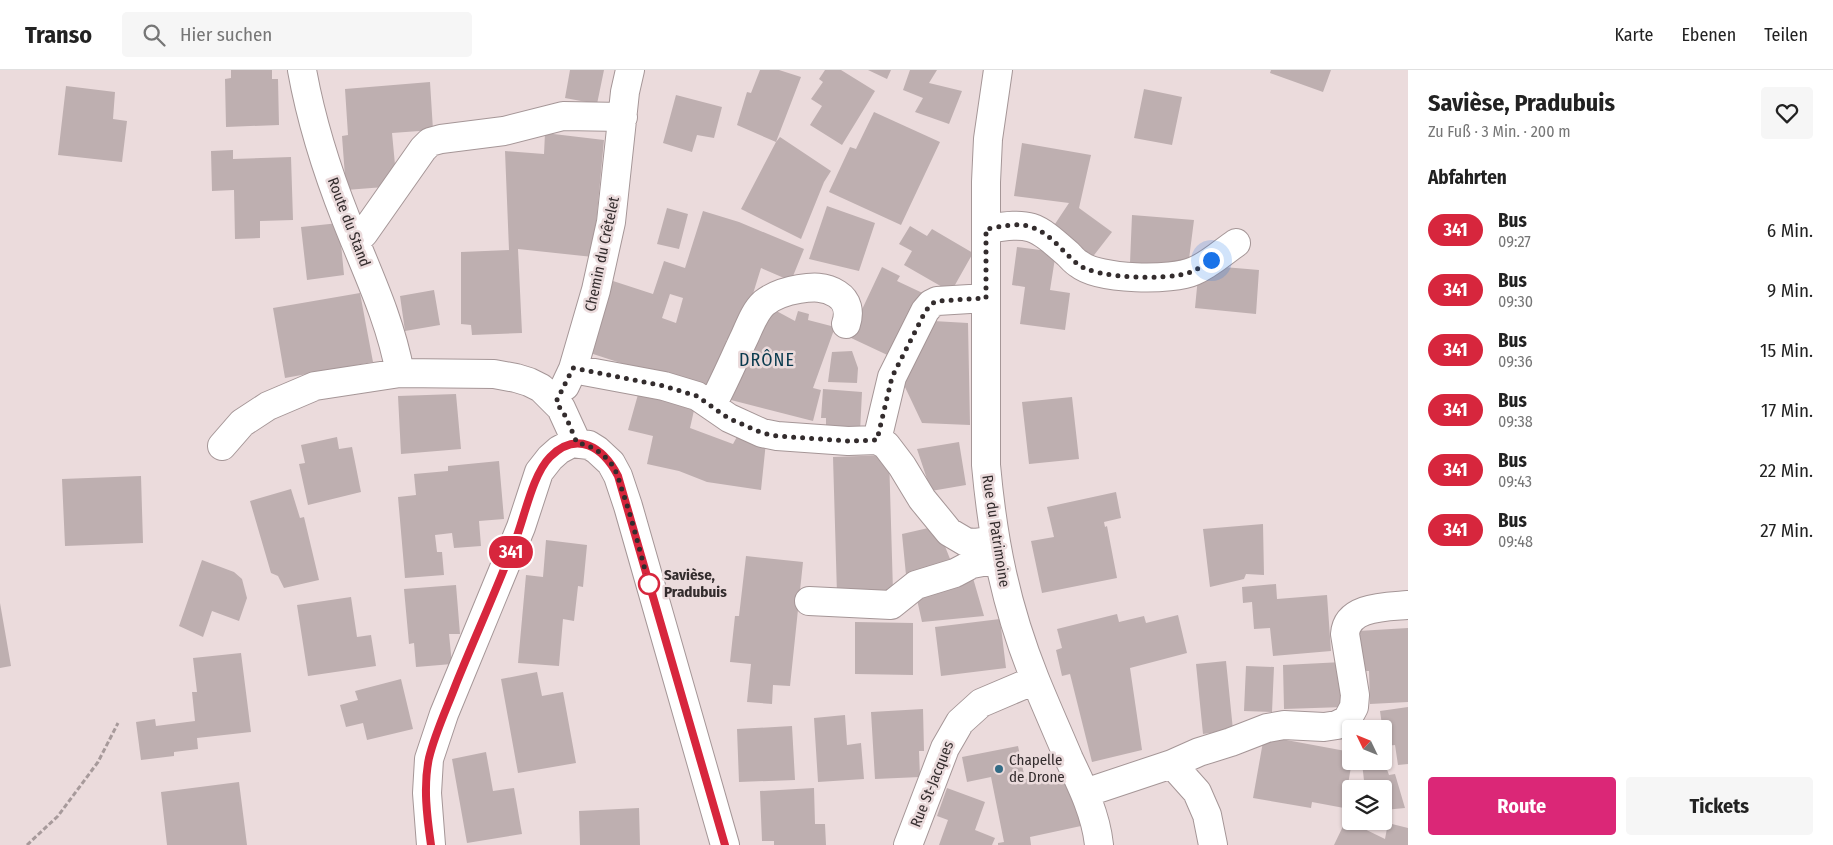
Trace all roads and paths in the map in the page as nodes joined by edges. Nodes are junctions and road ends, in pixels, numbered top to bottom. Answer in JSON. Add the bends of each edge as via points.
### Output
{"nodes":[{"id":1,"x":302,"y":70,"type":"edge"},
{"id":2,"x":630,"y":70,"type":"edge"},
{"id":3,"x":998,"y":70,"type":"edge"},
{"id":4,"x":623,"y":116,"type":"junction"},
{"id":5,"x":986,"y":229,"type":"junction"},
{"id":6,"x":356,"y":242,"type":"junction"},
{"id":7,"x":1236,"y":243,"type":"dead end"},
{"id":8,"x":986,"y":298,"type":"junction"},
{"id":9,"x":846,"y":324,"type":"dead end"},
{"id":10,"x":573,"y":368,"type":"junction"},
{"id":11,"x":400,"y":372,"type":"junction"},
{"id":12,"x":556,"y":402,"type":"junction"},
{"id":13,"x":712,"y":406,"type":"junction"},
{"id":14,"x":877,"y":440,"type":"junction"},
{"id":15,"x":577,"y":443,"type":"junction"},
{"id":16,"x":222,"y":446,"type":"dead end"},
{"id":17,"x":996,"y":550,"type":"junction"},
{"id":18,"x":809,"y":600,"type":"dead end"},
{"id":19,"x":1408,"y":605,"type":"edge"},
{"id":20,"x":1035,"y":680,"type":"junction"},
{"id":21,"x":118,"y":723,"type":"dead end"},
{"id":22,"x":1172,"y":764,"type":"junction"},
{"id":23,"x":1085,"y":793,"type":"junction"},
{"id":24,"x":27,"y":845,"type":"edge"},
{"id":25,"x":431,"y":845,"type":"edge"},
{"id":26,"x":725,"y":845,"type":"edge"},
{"id":27,"x":908,"y":845,"type":"edge"},
{"id":28,"x":1099,"y":845,"type":"edge"},
{"id":29,"x":1213,"y":845,"type":"edge"}],
"edges":[{"from":1,"to":6,"type":"street","name":"Route du Stand","via":[[321,145]]},
{"from":2,"to":4,"type":"street","name":"Chemin du Crêtelet"},
{"from":3,"to":5,"type":"street","name":"Rue du Patrimoine","via":[[988,139]]},
{"from":4,"to":6,"type":"street","via":[[563,116],[504,131],[430,142]]},
{"from":4,"to":10,"type":"street","name":"Chemin du Crêtelet","via":[[611,222],[596,290]]},
{"from":5,"to":7,"type":"street","via":[[1030,226],[1080,265],[1094,271],[1148,278],[1170,277],[1196,270]]},
{"from":5,"to":8,"type":"street","name":"Rue du Patrimoine"},
{"from":6,"to":11,"type":"street","name":"Route du Stand","via":[[393,337]]},
{"from":8,"to":14,"type":"street","via":[[931,304],[892,377]]},
{"from":8,"to":17,"type":"street","name":"Rue du Patrimoine","via":[[986,465]]},
{"from":9,"to":13,"type":"street","via":[[848,309],[845,302],[828,290],[817,287],[784,292],[767,301],[753,319]]},
{"from":10,"to":12,"type":"street","name":"Chemin du Crêtelet"},
{"from":10,"to":13,"type":"street","via":[[664,386],[697,396]]},
{"from":11,"to":12,"type":"street","via":[[494,374],[516,378],[541,388]]},
{"from":11,"to":16,"type":"street","via":[[315,386],[268,406],[242,423]]},
{"from":12,"to":15,"type":"street"},
{"from":13,"to":14,"type":"street","via":[[728,418],[762,433],[848,441]]},
{"from":14,"to":17,"type":"street","via":[[886,445],[922,499],[949,532],[966,542]]},
{"from":15,"to":25,"type":"street","via":[[559,450],[539,472],[512,549],[444,714],[429,759],[427,794]]},
{"from":15,"to":26,"type":"street","via":[[597,450],[611,463],[618,476]]},
{"from":17,"to":18,"type":"street","via":[[955,573],[916,585],[891,605]]},
{"from":17,"to":20,"type":"street","name":"Rue du Patrimoine","via":[[1015,623]]},
{"from":19,"to":22,"type":"street","via":[[1360,612],[1346,625],[1355,695],[1354,707],[1347,720],[1324,727],[1284,725],[1267,728]]},
{"from":20,"to":23,"type":"street","name":"Rue du Patrimoine"},
{"from":20,"to":27,"type":"street","name":"Rue St-Jacques","via":[[981,703],[960,722],[945,748]]},
{"from":21,"to":24,"type":"path","via":[[98,762],[58,816]]},
{"from":22,"to":23,"type":"street"},
{"from":22,"to":29,"type":"street","via":[[1197,792],[1207,815]]},
{"from":23,"to":28,"type":"street","name":"Rue du Patrimoine"}]}
